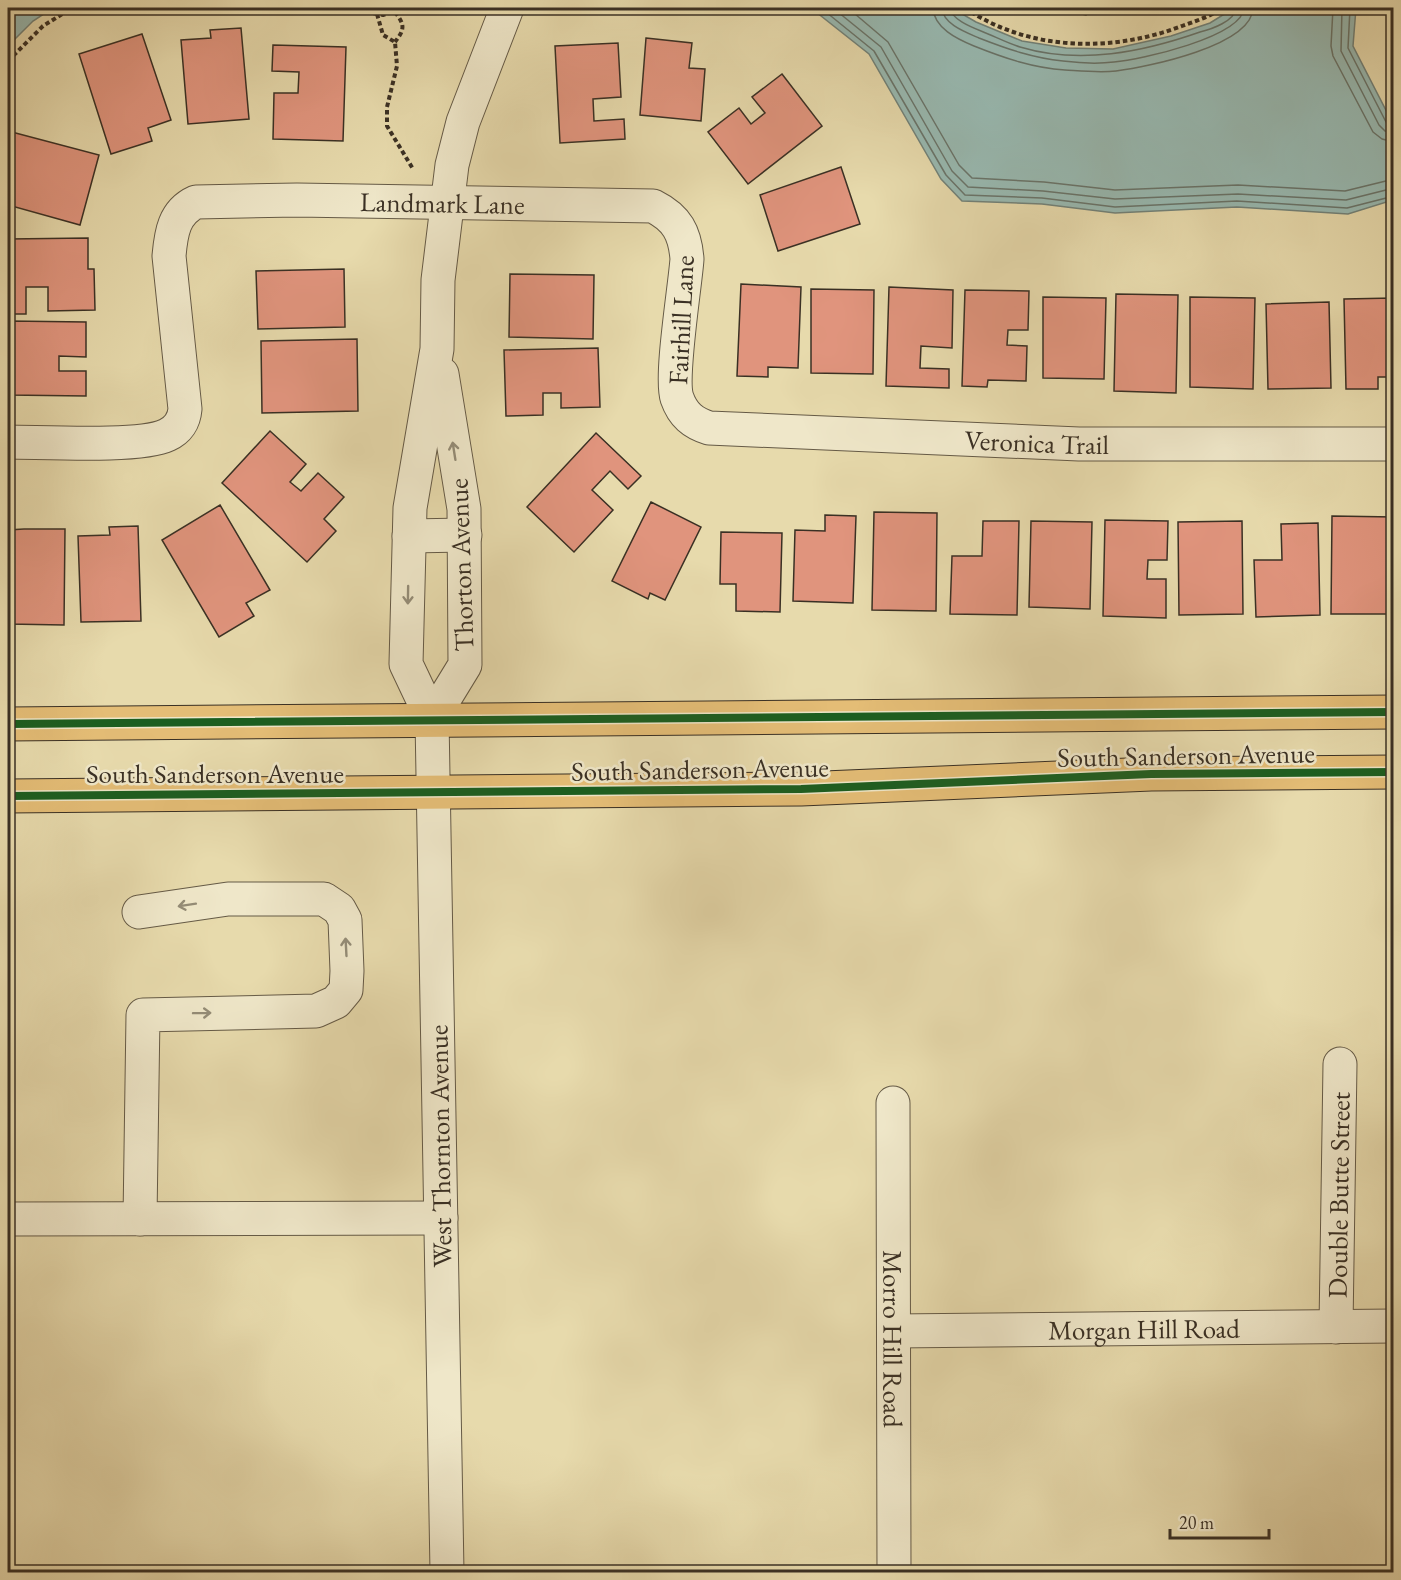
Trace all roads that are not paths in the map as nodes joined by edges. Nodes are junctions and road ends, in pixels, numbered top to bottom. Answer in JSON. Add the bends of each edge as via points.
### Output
{"nodes":[{"id":1,"x":507,"y":8,"type":"edge"},
{"id":2,"x":441,"y":203,"type":"junction"},
{"id":3,"x":680,"y":226,"type":"joint"},
{"id":4,"x":437,"y":349,"type":"junction"},
{"id":5,"x":685,"y":414,"type":"joint"},
{"id":6,"x":8,"y":442,"type":"edge"},
{"id":7,"x":1394,"y":444,"type":"edge"},
{"id":8,"x":465,"y":535,"type":"junction"},
{"id":9,"x":409,"y":536,"type":"junction"},
{"id":10,"x":1394,"y":712,"type":"edge"},
{"id":11,"x":432,"y":719,"type":"junction"},
{"id":12,"x":8,"y":724,"type":"edge"},
{"id":13,"x":1394,"y":772,"type":"edge"},
{"id":14,"x":433,"y":793,"type":"junction"},
{"id":15,"x":8,"y":796,"type":"edge"},
{"id":16,"x":139,"y":912,"type":"dead end"},
{"id":17,"x":1340,"y":1064,"type":"dead end"},
{"id":18,"x":892,"y":1103,"type":"dead end"},
{"id":19,"x":441,"y":1218,"type":"junction"},
{"id":20,"x":140,"y":1219,"type":"junction"},
{"id":21,"x":8,"y":1220,"type":"edge"},
{"id":22,"x":1394,"y":1326,"type":"edge"},
{"id":23,"x":1336,"y":1327,"type":"junction"},
{"id":24,"x":894,"y":1330,"type":"junction"},
{"id":25,"x":447,"y":1572,"type":"edge"},
{"id":26,"x":894,"y":1572,"type":"edge"}],
"edges":[{"from":1,"to":2,"type":"street","name":"Thorton Avenue","via":[[463,122]]},
{"from":2,"to":3,"type":"street","name":"Landmark Lane","via":[[653,206],[668,213]]},
{"from":2,"to":4,"type":"street","name":"Thorton Avenue"},
{"from":2,"to":6,"type":"street","name":"Landmark Lane","via":[[297,200],[196,202],[185,207],[170,237],[169,256],[185,409],[179,426],[167,435],[139,441]]},
{"from":3,"to":5,"type":"street","name":"Fairhill Lane","via":[[687,259],[675,388]]},
{"from":8,"to":4,"type":"street","name":"Thorton Avenue","one_way":true,"via":[[464,508]]},
{"from":4,"to":9,"type":"street","name":"Thorton Avenue","via":[[410,508]]},
{"from":5,"to":7,"type":"street","name":"Veronica Trail","via":[[696,424],[709,428],[750,431],[1079,444]]},
{"from":8,"to":9,"type":"street"},
{"from":8,"to":11,"type":"street","name":"Thorton Avenue","via":[[465,665]]},
{"from":9,"to":11,"type":"street","name":"Thorton Avenue","one_way":true,"via":[[406,664]]},
{"from":10,"to":11,"type":"main road","name":"South Sanderson Avenue"},
{"from":11,"to":12,"type":"main road","name":"South Sanderson Avenue"},
{"from":11,"to":14,"type":"street","name":"West Thornton Avenue"},
{"from":13,"to":14,"type":"main road","name":"South Sanderson Avenue","via":[[1151,774],[801,789]]},
{"from":14,"to":15,"type":"main road","name":"South Sanderson Avenue"},
{"from":14,"to":19,"type":"street","name":"West Thornton Avenue"},
{"from":20,"to":16,"type":"street","one_way":true,"via":[[143,1015],[316,1011],[336,1002],[346,990],[347,971],[345,920],[339,909],[324,898],[228,898]]},
{"from":17,"to":23,"type":"street","name":"Double Butte Street"},
{"from":18,"to":24,"type":"street","name":"Morro Hill Road"},
{"from":19,"to":20,"type":"street"},
{"from":19,"to":25,"type":"street","name":"West Thornton Avenue"},
{"from":20,"to":21,"type":"street"},
{"from":22,"to":23,"type":"street","name":"Morgan Hill Road"},
{"from":23,"to":24,"type":"street","name":"Morgan Hill Road"},
{"from":24,"to":26,"type":"street","name":"Morro Hill Road"}]}
